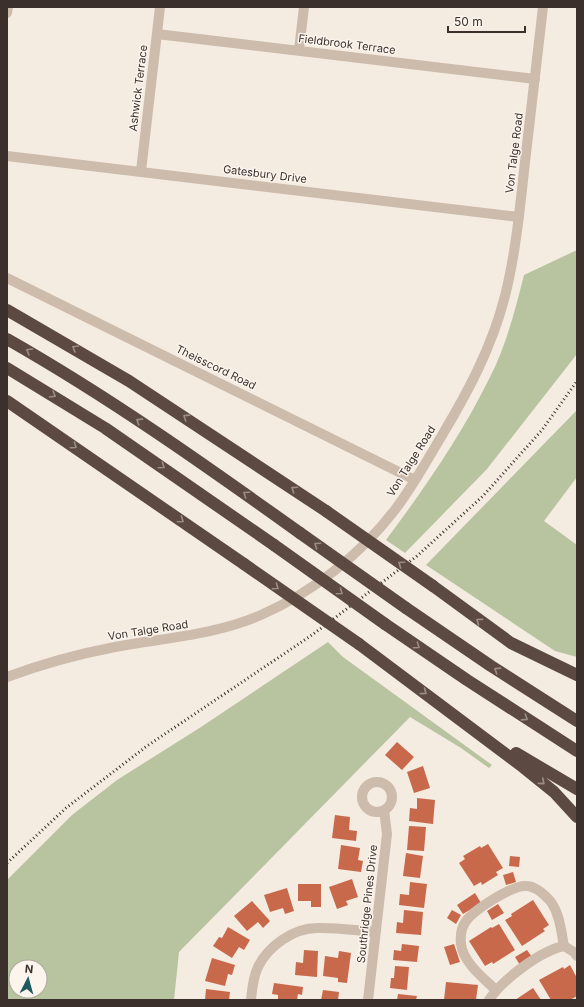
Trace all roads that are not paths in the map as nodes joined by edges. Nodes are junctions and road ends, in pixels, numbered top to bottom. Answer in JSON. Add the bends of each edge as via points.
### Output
{"nodes":[{"id":1,"x":8,"y":7,"type":"edge"},
{"id":2,"x":160,"y":7,"type":"edge"},
{"id":3,"x":304,"y":7,"type":"edge"},
{"id":4,"x":543,"y":7,"type":"edge"},
{"id":5,"x":7,"y":12,"type":"edge"},
{"id":6,"x":157,"y":34,"type":"junction"},
{"id":7,"x":299,"y":50,"type":"junction"},
{"id":8,"x":535,"y":79,"type":"junction"},
{"id":9,"x":7,"y":156,"type":"edge"},
{"id":10,"x":141,"y":172,"type":"junction"},
{"id":11,"x":519,"y":216,"type":"junction"},
{"id":12,"x":7,"y":278,"type":"edge"},
{"id":13,"x":7,"y":310,"type":"edge"},
{"id":14,"x":7,"y":339,"type":"edge"},
{"id":15,"x":7,"y":368,"type":"edge"},
{"id":16,"x":7,"y":401,"type":"edge"},
{"id":17,"x":415,"y":480,"type":"junction"},
{"id":18,"x":511,"y":643,"type":"junction"},
{"id":19,"x":577,"y":666,"type":"edge"},
{"id":20,"x":577,"y":675,"type":"edge"},
{"id":21,"x":7,"y":677,"type":"edge"},
{"id":22,"x":577,"y":721,"type":"edge"},
{"id":23,"x":478,"y":732,"type":"junction"},
{"id":24,"x":577,"y":751,"type":"edge"},
{"id":25,"x":577,"y":789,"type":"edge"},
{"id":26,"x":384,"y":810,"type":"dead end"},
{"id":27,"x":577,"y":817,"type":"edge"},
{"id":28,"x":376,"y":932,"type":"junction"},
{"id":29,"x":564,"y":946,"type":"junction"},
{"id":30,"x":577,"y":956,"type":"edge"},
{"id":31,"x":496,"y":990,"type":"junction"},
{"id":32,"x":251,"y":1000,"type":"edge"},
{"id":33,"x":368,"y":1000,"type":"edge"},
{"id":34,"x":489,"y":1000,"type":"edge"}],
"edges":[{"from":1,"to":5,"type":"street"},
{"from":2,"to":6,"type":"street","name":"Ashwick Terrace"},
{"from":3,"to":7,"type":"street"},
{"from":4,"to":8,"type":"street","name":"Von Talge Road"},
{"from":6,"to":7,"type":"street","name":"Fieldbrook Terrace"},
{"from":6,"to":10,"type":"street","name":"Ashwick Terrace"},
{"from":7,"to":8,"type":"street","name":"Fieldbrook Terrace"},
{"from":8,"to":11,"type":"street","name":"Von Talge Road"},
{"from":9,"to":10,"type":"street","name":"Gatesbury Drive"},
{"from":10,"to":11,"type":"street","name":"Gatesbury Drive"},
{"from":11,"to":17,"type":"street","name":"Von Talge Road","via":[[509,282],[486,354],[467,393]]},
{"from":12,"to":17,"type":"street","name":"Theisscord Road"},
{"from":18,"to":13,"type":"highway","one_way":true,"bridge":true,"via":[[326,511],[129,381]]},
{"from":22,"to":14,"type":"highway","one_way":true,"bridge":true,"via":[[406,608],[167,439]]},
{"from":15,"to":24,"type":"highway","one_way":true,"bridge":true,"via":[[111,432],[466,680]]},
{"from":16,"to":23,"type":"highway","one_way":true,"bridge":true,"via":[[359,644]]},
{"from":17,"to":21,"type":"street","name":"Von Talge Road","via":[[389,516],[356,552],[314,586],[277,607],[217,630],[90,652]]},
{"from":18,"to":19,"type":"highway"},
{"from":18,"to":20,"type":"highway"},
{"from":23,"to":25,"type":"highway"},
{"from":23,"to":27,"type":"highway","one_way":true,"via":[[554,792]]},
{"from":26,"to":28,"type":"street","name":"Southridge Pines Drive","via":[[387,834]]},
{"from":28,"to":32,"type":"street","via":[[317,928],[298,932],[272,949],[258,967]]},
{"from":28,"to":33,"type":"street","name":"Southridge Pines Drive"},
{"from":29,"to":30,"type":"street"},
{"from":29,"to":31,"type":"street","via":[[553,948],[540,956]]},
{"from":29,"to":31,"type":"street","via":[[557,914],[551,902],[542,893],[525,885],[500,894],[467,919],[460,932],[461,946],[466,959]]},
{"from":31,"to":34,"type":"street"}]}
